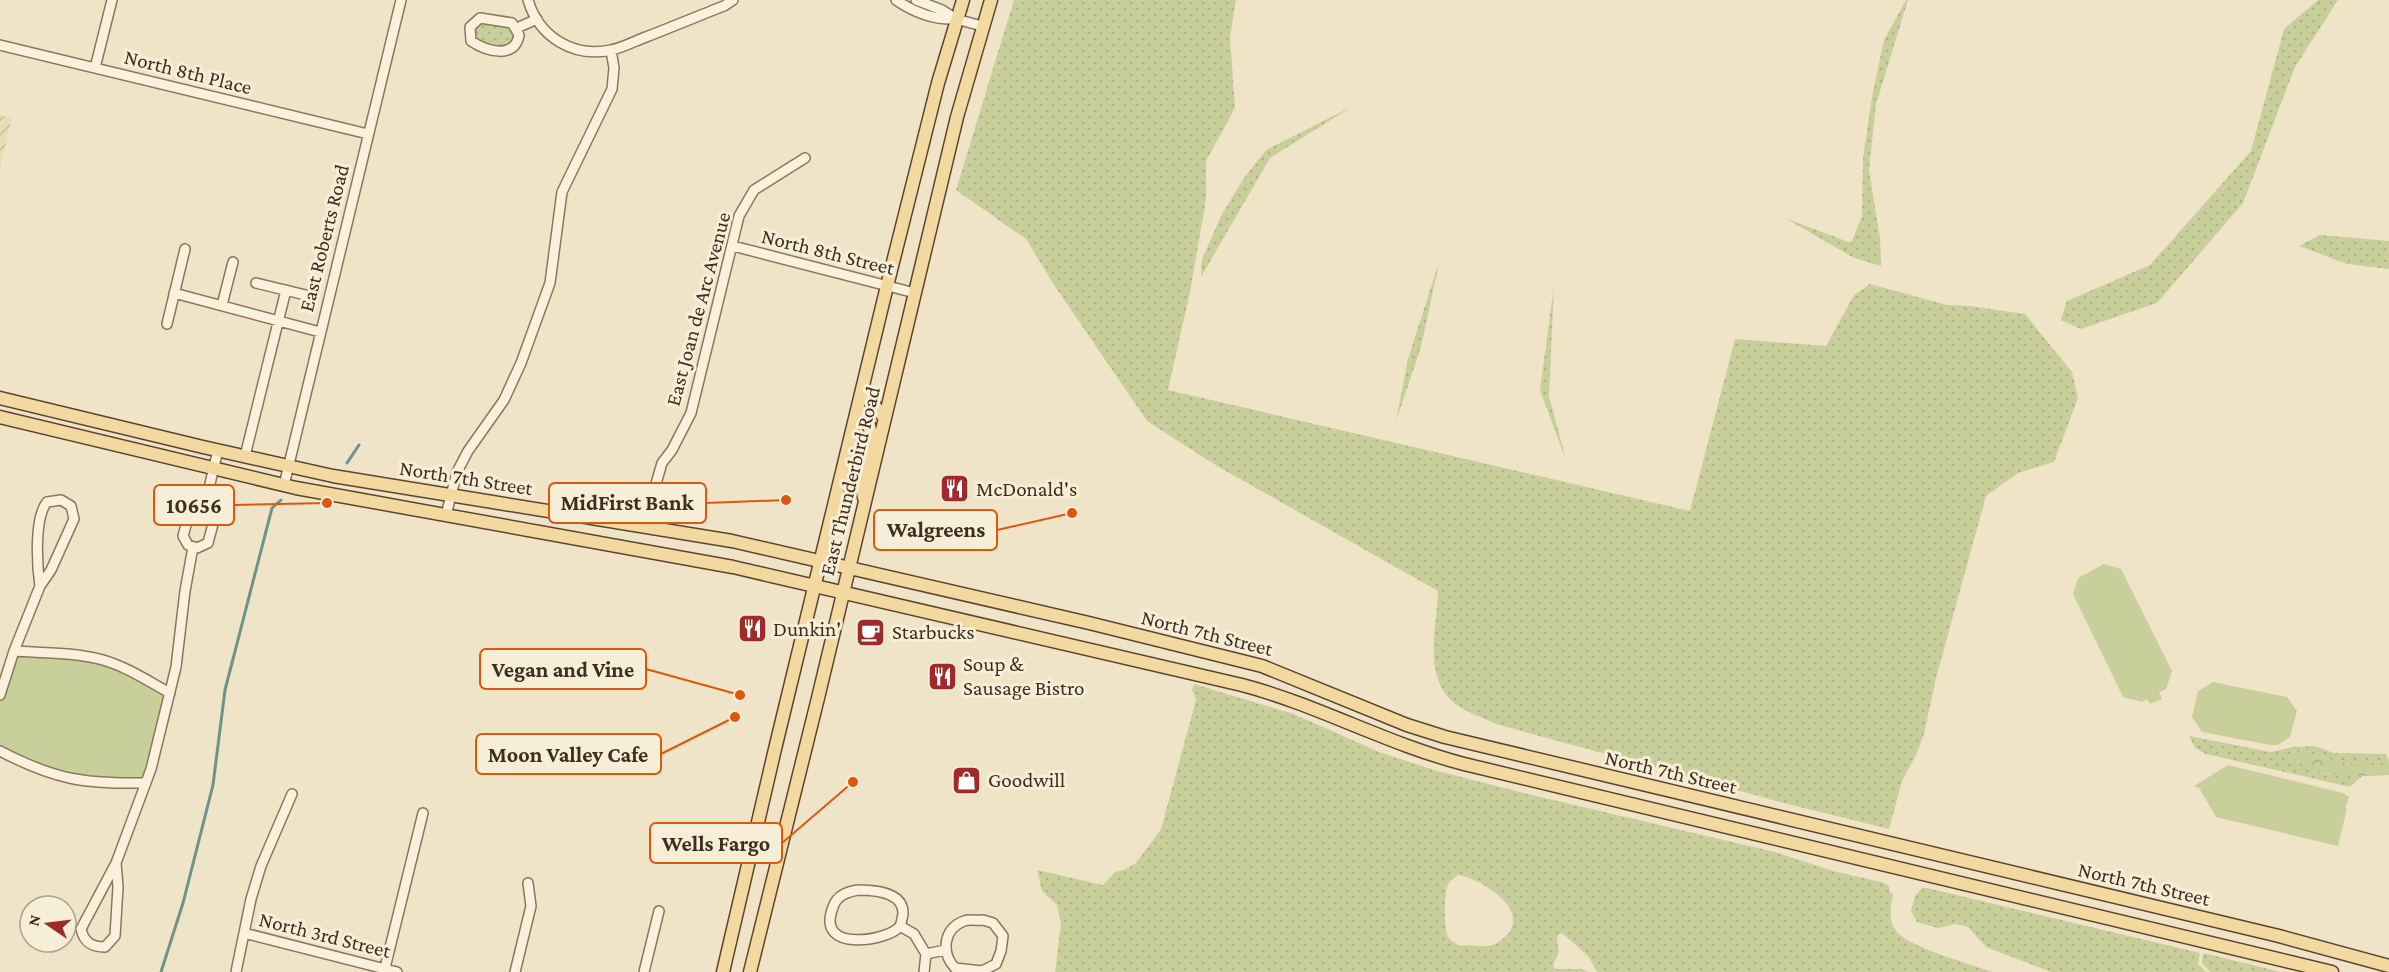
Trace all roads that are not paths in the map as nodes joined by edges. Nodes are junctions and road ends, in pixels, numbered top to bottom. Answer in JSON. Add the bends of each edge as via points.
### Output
{"nodes":[{"id":1,"x":112,"y":0,"type":"edge"},
{"id":2,"x":401,"y":0,"type":"edge"},
{"id":3,"x":528,"y":0,"type":"edge"},
{"id":4,"x":734,"y":0,"type":"edge"},
{"id":5,"x":896,"y":0,"type":"edge"},
{"id":6,"x":916,"y":0,"type":"edge"},
{"id":7,"x":963,"y":0,"type":"edge"},
{"id":8,"x":992,"y":0,"type":"edge"},
{"id":9,"x":537,"y":18,"type":"junction"},
{"id":10,"x":956,"y":19,"type":"junction"},
{"id":11,"x":982,"y":26,"type":"junction"},
{"id":12,"x":517,"y":28,"type":"junction"},
{"id":13,"x":0,"y":45,"type":"edge"},
{"id":14,"x":611,"y":50,"type":"junction"},
{"id":15,"x":95,"y":68,"type":"junction"},
{"id":16,"x":368,"y":135,"type":"junction"},
{"id":17,"x":805,"y":159,"type":"dead end"},
{"id":18,"x":733,"y":246,"type":"junction"},
{"id":19,"x":185,"y":249,"type":"dead end"},
{"id":20,"x":233,"y":261,"type":"dead end"},
{"id":21,"x":256,"y":283,"type":"dead end"},
{"id":22,"x":887,"y":286,"type":"junction"},
{"id":23,"x":286,"y":290,"type":"junction"},
{"id":24,"x":174,"y":293,"type":"junction"},
{"id":25,"x":915,"y":293,"type":"junction"},
{"id":26,"x":310,"y":296,"type":"dead end"},
{"id":27,"x":222,"y":305,"type":"junction"},
{"id":28,"x":278,"y":320,"type":"junction"},
{"id":29,"x":166,"y":324,"type":"dead end"},
{"id":30,"x":320,"y":332,"type":"junction"},
{"id":31,"x":862,"y":392,"type":"junction"},
{"id":32,"x":0,"y":398,"type":"edge"},
{"id":33,"x":27,"y":404,"type":"junction"},
{"id":34,"x":858,"y":408,"type":"junction"},
{"id":35,"x":0,"y":417,"type":"edge"},
{"id":36,"x":885,"y":418,"type":"junction"},
{"id":37,"x":22,"y":423,"type":"junction"},
{"id":38,"x":218,"y":450,"type":"junction"},
{"id":39,"x":245,"y":456,"type":"junction"},
{"id":40,"x":287,"y":466,"type":"junction"},
{"id":41,"x":213,"y":469,"type":"junction"},
{"id":42,"x":284,"y":485,"type":"junction"},
{"id":43,"x":208,"y":492,"type":"junction"},
{"id":44,"x":450,"y":494,"type":"junction"},
{"id":45,"x":865,"y":504,"type":"junction"},
{"id":46,"x":446,"y":515,"type":"junction"},
{"id":47,"x":646,"y":527,"type":"junction"},
{"id":48,"x":193,"y":547,"type":"junction"},
{"id":49,"x":820,"y":562,"type":"junction"},
{"id":50,"x":849,"y":568,"type":"junction"},
{"id":51,"x":40,"y":586,"type":"junction"},
{"id":52,"x":815,"y":586,"type":"junction"},
{"id":53,"x":843,"y":592,"type":"junction"},
{"id":54,"x":14,"y":651,"type":"junction"},
{"id":55,"x":170,"y":693,"type":"junction"},
{"id":56,"x":0,"y":695,"type":"edge"},
{"id":57,"x":0,"y":751,"type":"edge"},
{"id":58,"x":146,"y":783,"type":"junction"},
{"id":59,"x":292,"y":794,"type":"dead end"},
{"id":60,"x":423,"y":813,"type":"dead end"},
{"id":61,"x":116,"y":863,"type":"junction"},
{"id":62,"x":528,"y":883,"type":"dead end"},
{"id":63,"x":2126,"y":900,"type":"junction"},
{"id":64,"x":659,"y":911,"type":"dead end"},
{"id":65,"x":2121,"y":921,"type":"junction"},
{"id":66,"x":900,"y":926,"type":"junction"},
{"id":67,"x":244,"y":933,"type":"junction"},
{"id":68,"x":2279,"y":936,"type":"junction"},
{"id":69,"x":945,"y":950,"type":"junction"},
{"id":70,"x":926,"y":954,"type":"junction"},
{"id":71,"x":2272,"y":958,"type":"junction"},
{"id":72,"x":2389,"y":966,"type":"edge"},
{"id":73,"x":384,"y":970,"type":"edge"},
{"id":74,"x":236,"y":972,"type":"edge"},
{"id":75,"x":397,"y":972,"type":"edge"},
{"id":76,"x":515,"y":972,"type":"edge"},
{"id":77,"x":644,"y":972,"type":"edge"},
{"id":78,"x":723,"y":972,"type":"edge"},
{"id":79,"x":750,"y":972,"type":"edge"},
{"id":80,"x":924,"y":972,"type":"edge"},
{"id":81,"x":2332,"y":972,"type":"edge"}],
"edges":[{"from":1,"to":15,"type":"street"},
{"from":2,"to":16,"type":"street","name":"East Roberts Road"},
{"from":3,"to":9,"type":"street"},
{"from":4,"to":14,"type":"street"},
{"from":5,"to":10,"type":"street","via":[[939,20]]},
{"from":6,"to":10,"type":"street"},
{"from":7,"to":10,"type":"main road","name":"East Thunderbird Road"},
{"from":8,"to":11,"type":"main road","name":"East Thunderbird Road"},
{"from":9,"to":12,"type":"street"},
{"from":9,"to":14,"type":"street","via":[[546,34],[567,47]]},
{"from":10,"to":11,"type":"street"},
{"from":10,"to":22,"type":"main road","name":"East Thunderbird Road"},
{"from":11,"to":25,"type":"main road","name":"East Thunderbird Road"},
{"from":12,"to":12,"type":"street","via":[[505,21],[480,18],[470,27],[469,34],[476,44],[501,51],[518,44]]},
{"from":13,"to":15,"type":"street","name":"North 8th Place"},
{"from":14,"to":44,"type":"street","via":[[612,89],[562,192],[550,283],[521,363],[504,400],[462,461]]},
{"from":15,"to":16,"type":"street","name":"North 8th Place"},
{"from":16,"to":30,"type":"street","name":"East Roberts Road"},
{"from":17,"to":18,"type":"street","name":"East Joan de Arc Avenue","via":[[754,190],[739,216]]},
{"from":18,"to":22,"type":"street","name":"North 8th Street"},
{"from":18,"to":47,"type":"street","name":"East Joan de Arc Avenue","via":[[691,413],[662,463]]},
{"from":19,"to":24,"type":"street"},
{"from":20,"to":27,"type":"street"},
{"from":21,"to":23,"type":"street"},
{"from":22,"to":25,"type":"street","name":"North 8th Street"},
{"from":22,"to":31,"type":"main road","name":"East Thunderbird Road"},
{"from":23,"to":26,"type":"street"},
{"from":23,"to":28,"type":"street"},
{"from":24,"to":27,"type":"street"},
{"from":24,"to":29,"type":"street"},
{"from":25,"to":36,"type":"main road","name":"East Thunderbird Road"},
{"from":27,"to":28,"type":"street"},
{"from":28,"to":30,"type":"street"},
{"from":28,"to":39,"type":"street"},
{"from":30,"to":40,"type":"street","name":"East Roberts Road"},
{"from":31,"to":34,"type":"main road","name":"East Thunderbird Road"},
{"from":31,"to":36,"type":"main road"},
{"from":32,"to":33,"type":"main road","name":"North 7th Street"},
{"from":33,"to":37,"type":"main road"},
{"from":33,"to":38,"type":"main road","name":"North 7th Street"},
{"from":34,"to":45,"type":"main road","via":[[871,433],[861,480]]},
{"from":34,"to":49,"type":"main road","name":"East Thunderbird Road"},
{"from":35,"to":37,"type":"main road","name":"North 7th Street"},
{"from":36,"to":45,"type":"main road","name":"East Thunderbird Road"},
{"from":37,"to":41,"type":"main road","name":"North 7th Street"},
{"from":38,"to":39,"type":"main road","name":"North 7th Street"},
{"from":38,"to":41,"type":"street"},
{"from":39,"to":40,"type":"main road","name":"North 7th Street"},
{"from":40,"to":42,"type":"street","name":"East Roberts Road"},
{"from":40,"to":44,"type":"main road","name":"North 7th Street"},
{"from":41,"to":42,"type":"main road","name":"North 7th Street"},
{"from":41,"to":43,"type":"street"},
{"from":42,"to":46,"type":"main road","name":"North 7th Street"},
{"from":43,"to":48,"type":"street","via":[[190,506],[183,536]]},
{"from":43,"to":48,"type":"street","via":[[216,505],[208,543]]},
{"from":44,"to":46,"type":"street"},
{"from":44,"to":47,"type":"main road","name":"North 7th Street"},
{"from":45,"to":50,"type":"main road","name":"East Thunderbird Road"},
{"from":46,"to":52,"type":"main road","name":"North 7th Street","via":[[733,567]]},
{"from":47,"to":49,"type":"main road","name":"North 7th Street","via":[[732,541]]},
{"from":48,"to":55,"type":"street"},
{"from":49,"to":50,"type":"main road","name":"North 7th Street"},
{"from":49,"to":52,"type":"main road","name":"East Thunderbird Road"},
{"from":50,"to":53,"type":"main road","name":"East Thunderbird Road"},
{"from":50,"to":63,"type":"main road","name":"North 7th Street","via":[[1258,665],[1445,737]]},
{"from":51,"to":51,"type":"street","via":[[74,519],[71,506],[61,500],[47,502],[40,514]]},
{"from":51,"to":54,"type":"street"},
{"from":52,"to":53,"type":"main road","name":"North 7th Street"},
{"from":52,"to":78,"type":"main road","name":"East Thunderbird Road"},
{"from":53,"to":65,"type":"main road","name":"North 7th Street","via":[[1253,688],[1426,754],[1464,764]]},
{"from":53,"to":79,"type":"main road","name":"East Thunderbird Road"},
{"from":54,"to":55,"type":"street","via":[[102,660]]},
{"from":54,"to":56,"type":"street"},
{"from":55,"to":58,"type":"street"},
{"from":57,"to":58,"type":"street","via":[[67,779]]},
{"from":58,"to":61,"type":"street"},
{"from":59,"to":67,"type":"street","via":[[261,866]]},
{"from":60,"to":73,"type":"street"},
{"from":61,"to":61,"type":"street","via":[[81,929],[85,941],[99,947],[105,947],[115,936]]},
{"from":62,"to":76,"type":"street","via":[[531,906]]},
{"from":63,"to":65,"type":"main road"},
{"from":63,"to":68,"type":"main road","name":"North 7th Street"},
{"from":64,"to":77,"type":"street"},
{"from":65,"to":71,"type":"main road","name":"North 7th Street"},
{"from":66,"to":66,"type":"street","via":[[903,911],[897,899],[884,891],[845,892],[834,903],[829,917],[832,930],[846,939],[891,933]]},
{"from":66,"to":70,"type":"street","via":[[914,934]]},
{"from":67,"to":73,"type":"street","name":"North 3rd Street"},
{"from":67,"to":74,"type":"street"},
{"from":68,"to":71,"type":"main road"},
{"from":68,"to":72,"type":"main road","name":"North 7th Street"},
{"from":69,"to":69,"type":"street","via":[[955,968],[982,971],[996,964],[1003,936],[993,923],[965,921],[952,930]]},
{"from":69,"to":70,"type":"street"},
{"from":70,"to":80,"type":"street"},
{"from":71,"to":81,"type":"main road","name":"North 7th Street"},
{"from":73,"to":75,"type":"street","name":"North 3rd Street"}]}
